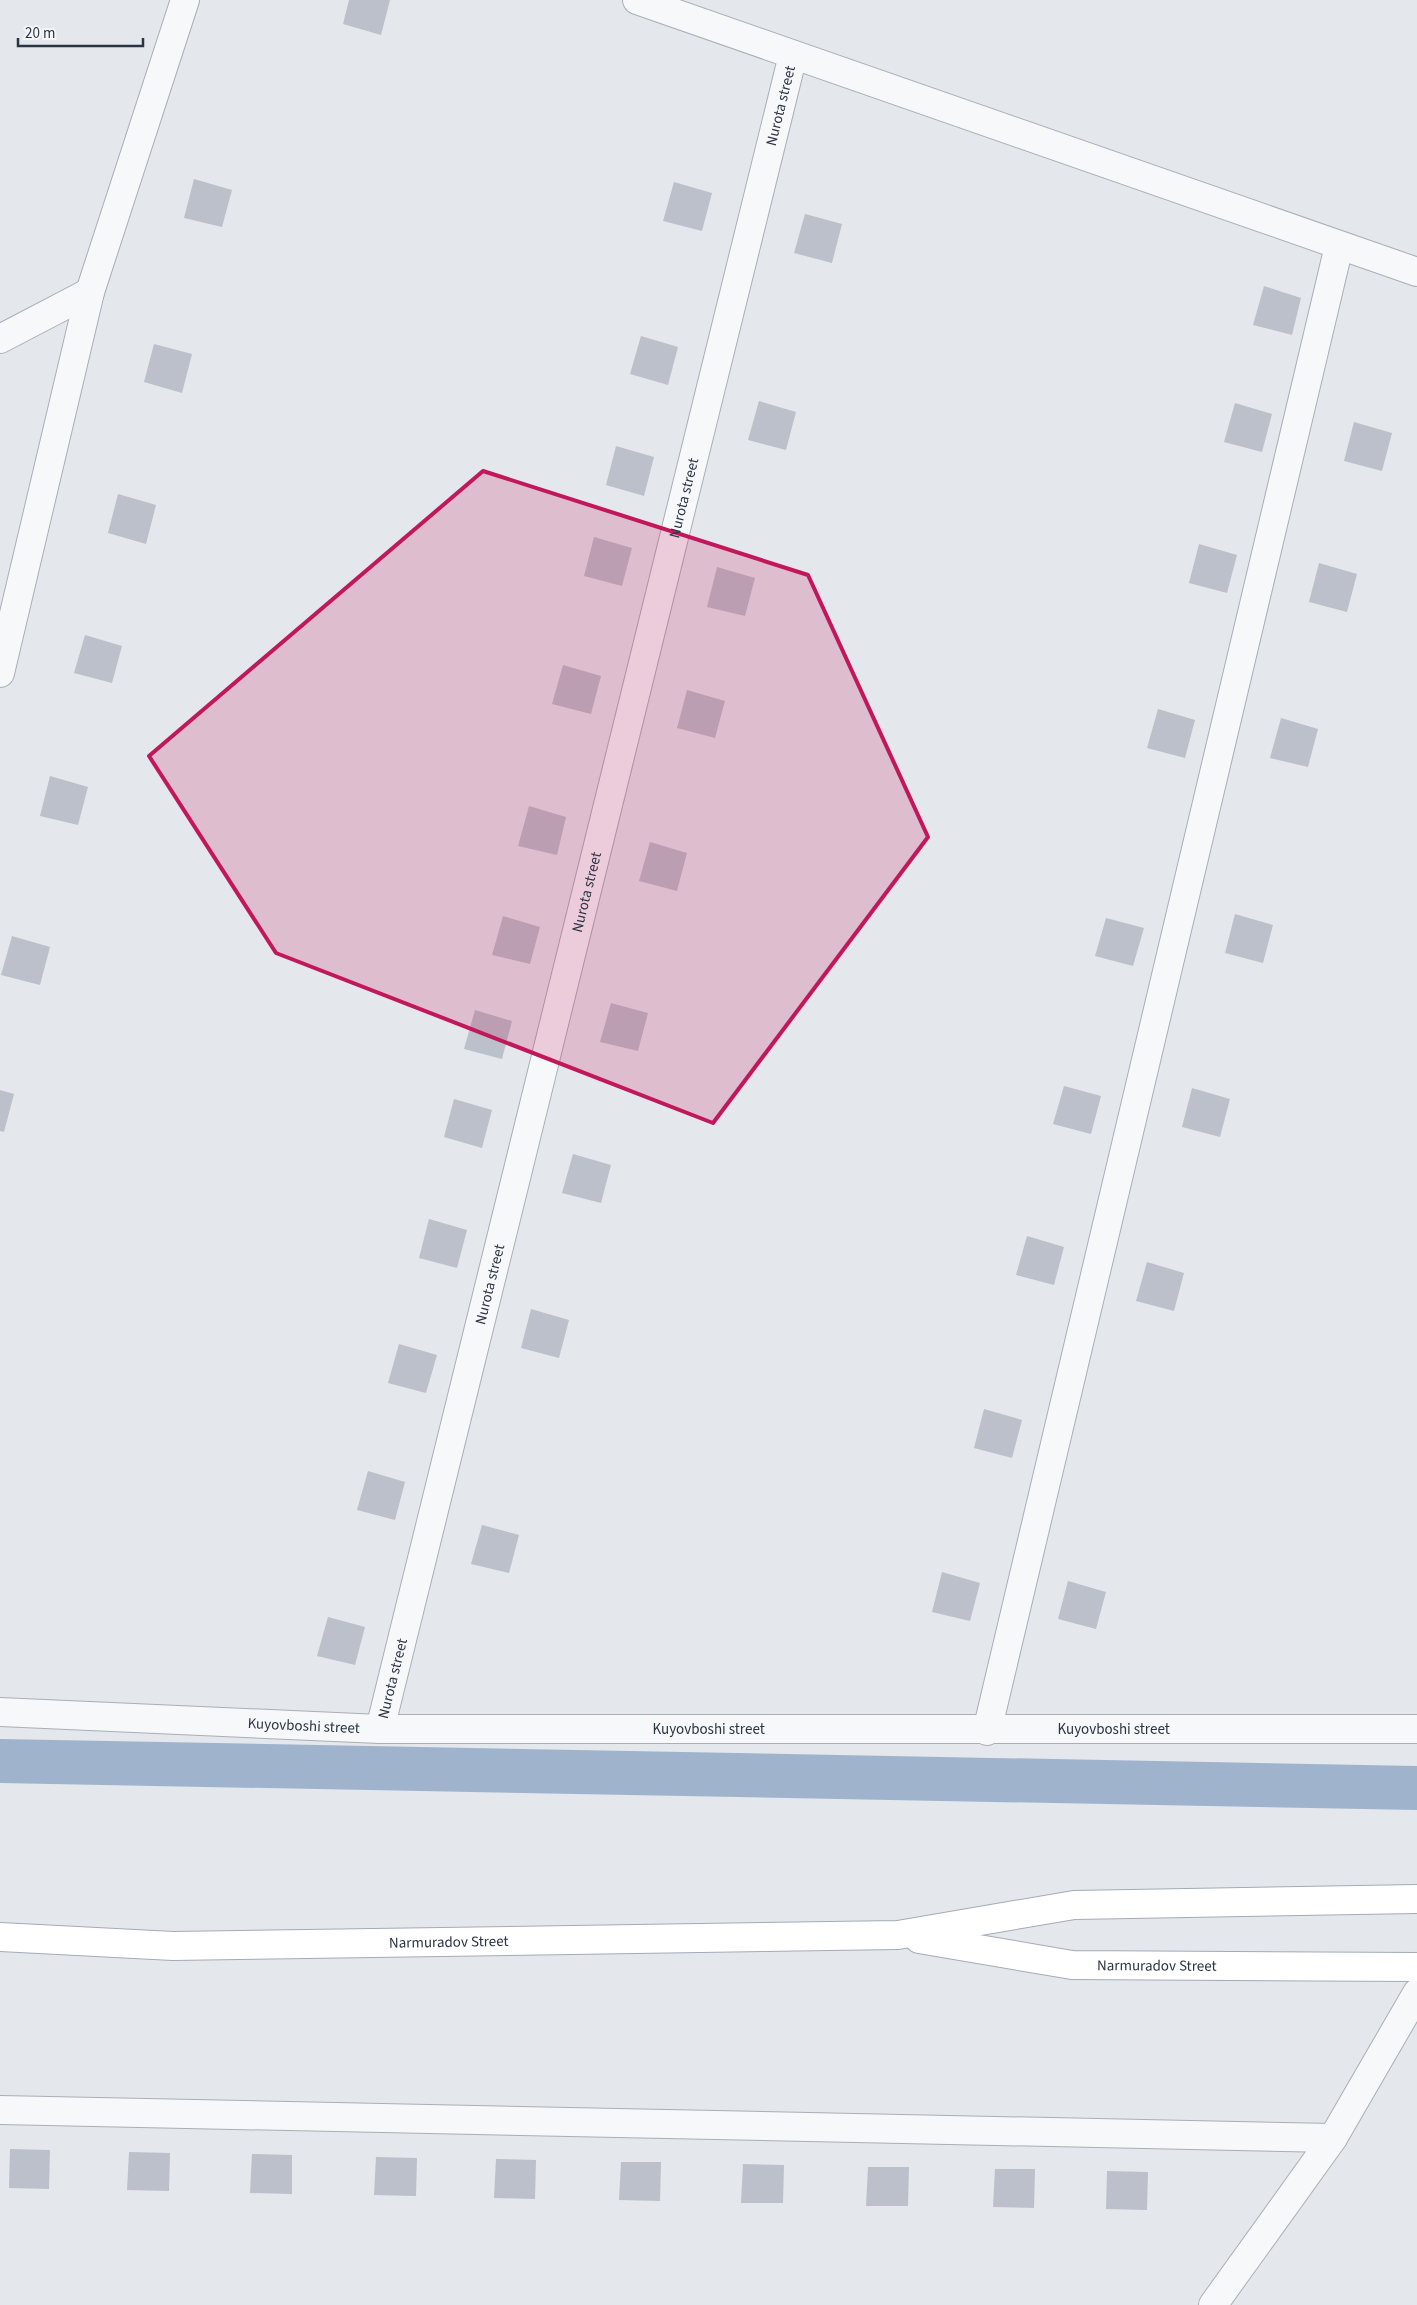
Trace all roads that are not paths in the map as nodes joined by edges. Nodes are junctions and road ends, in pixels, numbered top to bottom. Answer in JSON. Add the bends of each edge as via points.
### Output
{"nodes":[{"id":1,"x":185,"y":0,"type":"edge"},
{"id":2,"x":637,"y":0,"type":"edge"},
{"id":3,"x":793,"y":55,"type":"junction"},
{"id":4,"x":1339,"y":246,"type":"junction"},
{"id":5,"x":1417,"y":272,"type":"edge"},
{"id":6,"x":90,"y":292,"type":"junction"},
{"id":7,"x":0,"y":339,"type":"edge"},
{"id":8,"x":0,"y":673,"type":"edge"},
{"id":9,"x":0,"y":1712,"type":"edge"},
{"id":10,"x":380,"y":1729,"type":"junction"},
{"id":11,"x":1417,"y":1729,"type":"edge"},
{"id":12,"x":987,"y":1731,"type":"junction"},
{"id":13,"x":1417,"y":1899,"type":"edge"},
{"id":14,"x":898,"y":1935,"type":"junction"},
{"id":15,"x":0,"y":1937,"type":"edge"},
{"id":16,"x":1417,"y":1967,"type":"edge"},
{"id":17,"x":1417,"y":1993,"type":"edge"},
{"id":18,"x":0,"y":2110,"type":"edge"},
{"id":19,"x":1333,"y":2138,"type":"junction"},
{"id":20,"x":1213,"y":2305,"type":"edge"}],
"edges":[{"from":1,"to":6,"type":"street"},
{"from":2,"to":3,"type":"street"},
{"from":3,"to":4,"type":"street"},
{"from":3,"to":10,"type":"street","name":"Nurota street"},
{"from":4,"to":5,"type":"street"},
{"from":4,"to":12,"type":"street"},
{"from":6,"to":7,"type":"street"},
{"from":6,"to":8,"type":"street"},
{"from":9,"to":10,"type":"street","name":"Kuyovboshi street"},
{"from":10,"to":12,"type":"street","name":"Kuyovboshi street"},
{"from":11,"to":12,"type":"street","name":"Kuyovboshi street"},
{"from":13,"to":14,"type":"main road","name":"Narmuradov Street","via":[[1074,1905]]},
{"from":14,"to":15,"type":"main road","name":"Narmuradov Street","via":[[173,1946]]},
{"from":14,"to":16,"type":"main road","name":"Narmuradov Street","via":[[1072,1965]]},
{"from":17,"to":19,"type":"street"},
{"from":18,"to":19,"type":"street"},
{"from":19,"to":20,"type":"street"}]}
